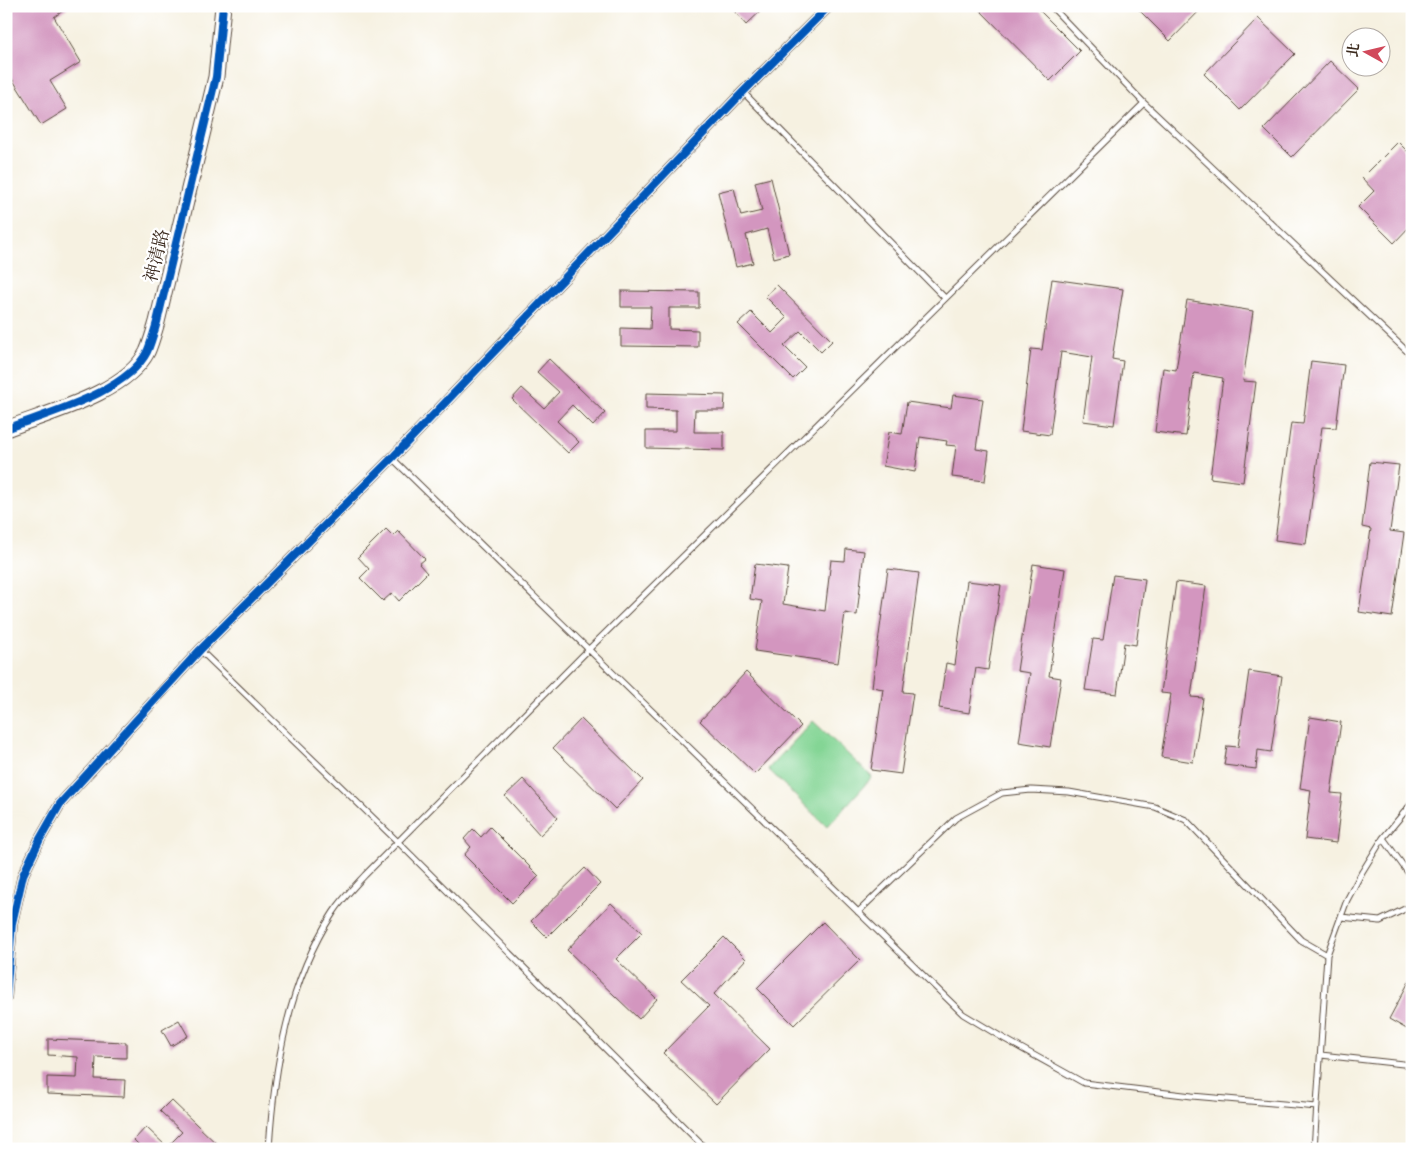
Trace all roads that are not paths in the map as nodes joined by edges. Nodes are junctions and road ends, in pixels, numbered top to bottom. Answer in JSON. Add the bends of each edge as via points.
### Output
{"nodes":[{"id":1,"x":223,"y":6,"type":"edge"},
{"id":2,"x":829,"y":6,"type":"edge"},
{"id":3,"x":1051,"y":6,"type":"edge"},
{"id":4,"x":744,"y":92,"type":"junction"},
{"id":5,"x":1144,"y":103,"type":"junction"},
{"id":6,"x":945,"y":298,"type":"junction"},
{"id":7,"x":1412,"y":356,"type":"edge"},
{"id":8,"x":6,"y":429,"type":"edge"},
{"id":9,"x":392,"y":458,"type":"junction"},
{"id":10,"x":590,"y":648,"type":"junction"},
{"id":11,"x":200,"y":650,"type":"junction"},
{"id":12,"x":1412,"y":803,"type":"edge"},
{"id":13,"x":1383,"y":838,"type":"junction"},
{"id":14,"x":398,"y":842,"type":"junction"},
{"id":15,"x":1412,"y":878,"type":"edge"},
{"id":16,"x":1412,"y":897,"type":"edge"},
{"id":17,"x":858,"y":912,"type":"junction"},
{"id":18,"x":1341,"y":917,"type":"junction"},
{"id":19,"x":1327,"y":956,"type":"junction"},
{"id":20,"x":6,"y":998,"type":"edge"},
{"id":21,"x":1321,"y":1055,"type":"junction"},
{"id":22,"x":1412,"y":1065,"type":"edge"},
{"id":23,"x":1317,"y":1107,"type":"junction"},
{"id":24,"x":269,"y":1149,"type":"edge"},
{"id":25,"x":706,"y":1149,"type":"edge"},
{"id":26,"x":1314,"y":1149,"type":"edge"}],
"edges":[{"from":1,"to":8,"type":"street","name":"神清路","via":[[216,77],[147,352],[126,378],[108,389]]},
{"from":2,"to":4,"type":"street"},
{"from":3,"to":5,"type":"lane"},
{"from":4,"to":6,"type":"lane"},
{"from":4,"to":9,"type":"street"},
{"from":5,"to":6,"type":"lane"},
{"from":5,"to":7,"type":"lane"},
{"from":6,"to":10,"type":"lane"},
{"from":9,"to":10,"type":"lane"},
{"from":9,"to":11,"type":"street"},
{"from":10,"to":14,"type":"lane"},
{"from":10,"to":17,"type":"lane"},
{"from":11,"to":14,"type":"lane"},
{"from":11,"to":20,"type":"street","via":[[60,804],[40,838],[23,875],[12,923]]},
{"from":12,"to":13,"type":"lane"},
{"from":13,"to":15,"type":"lane"},
{"from":13,"to":18,"type":"lane","via":[[1350,893]]},
{"from":14,"to":24,"type":"lane","via":[[334,911],[306,966],[281,1043]]},
{"from":14,"to":25,"type":"lane"},
{"from":16,"to":18,"type":"lane","via":[[1409,906],[1380,921]]},
{"from":17,"to":19,"type":"lane","via":[[956,818],[1002,793],[1031,790],[1069,792],[1155,807],[1186,820],[1301,940]]},
{"from":17,"to":23,"type":"lane","via":[[963,1014],[1084,1082]]},
{"from":18,"to":19,"type":"lane"},
{"from":19,"to":21,"type":"lane"},
{"from":21,"to":22,"type":"lane"},
{"from":21,"to":23,"type":"lane"},
{"from":23,"to":26,"type":"lane"}]}
